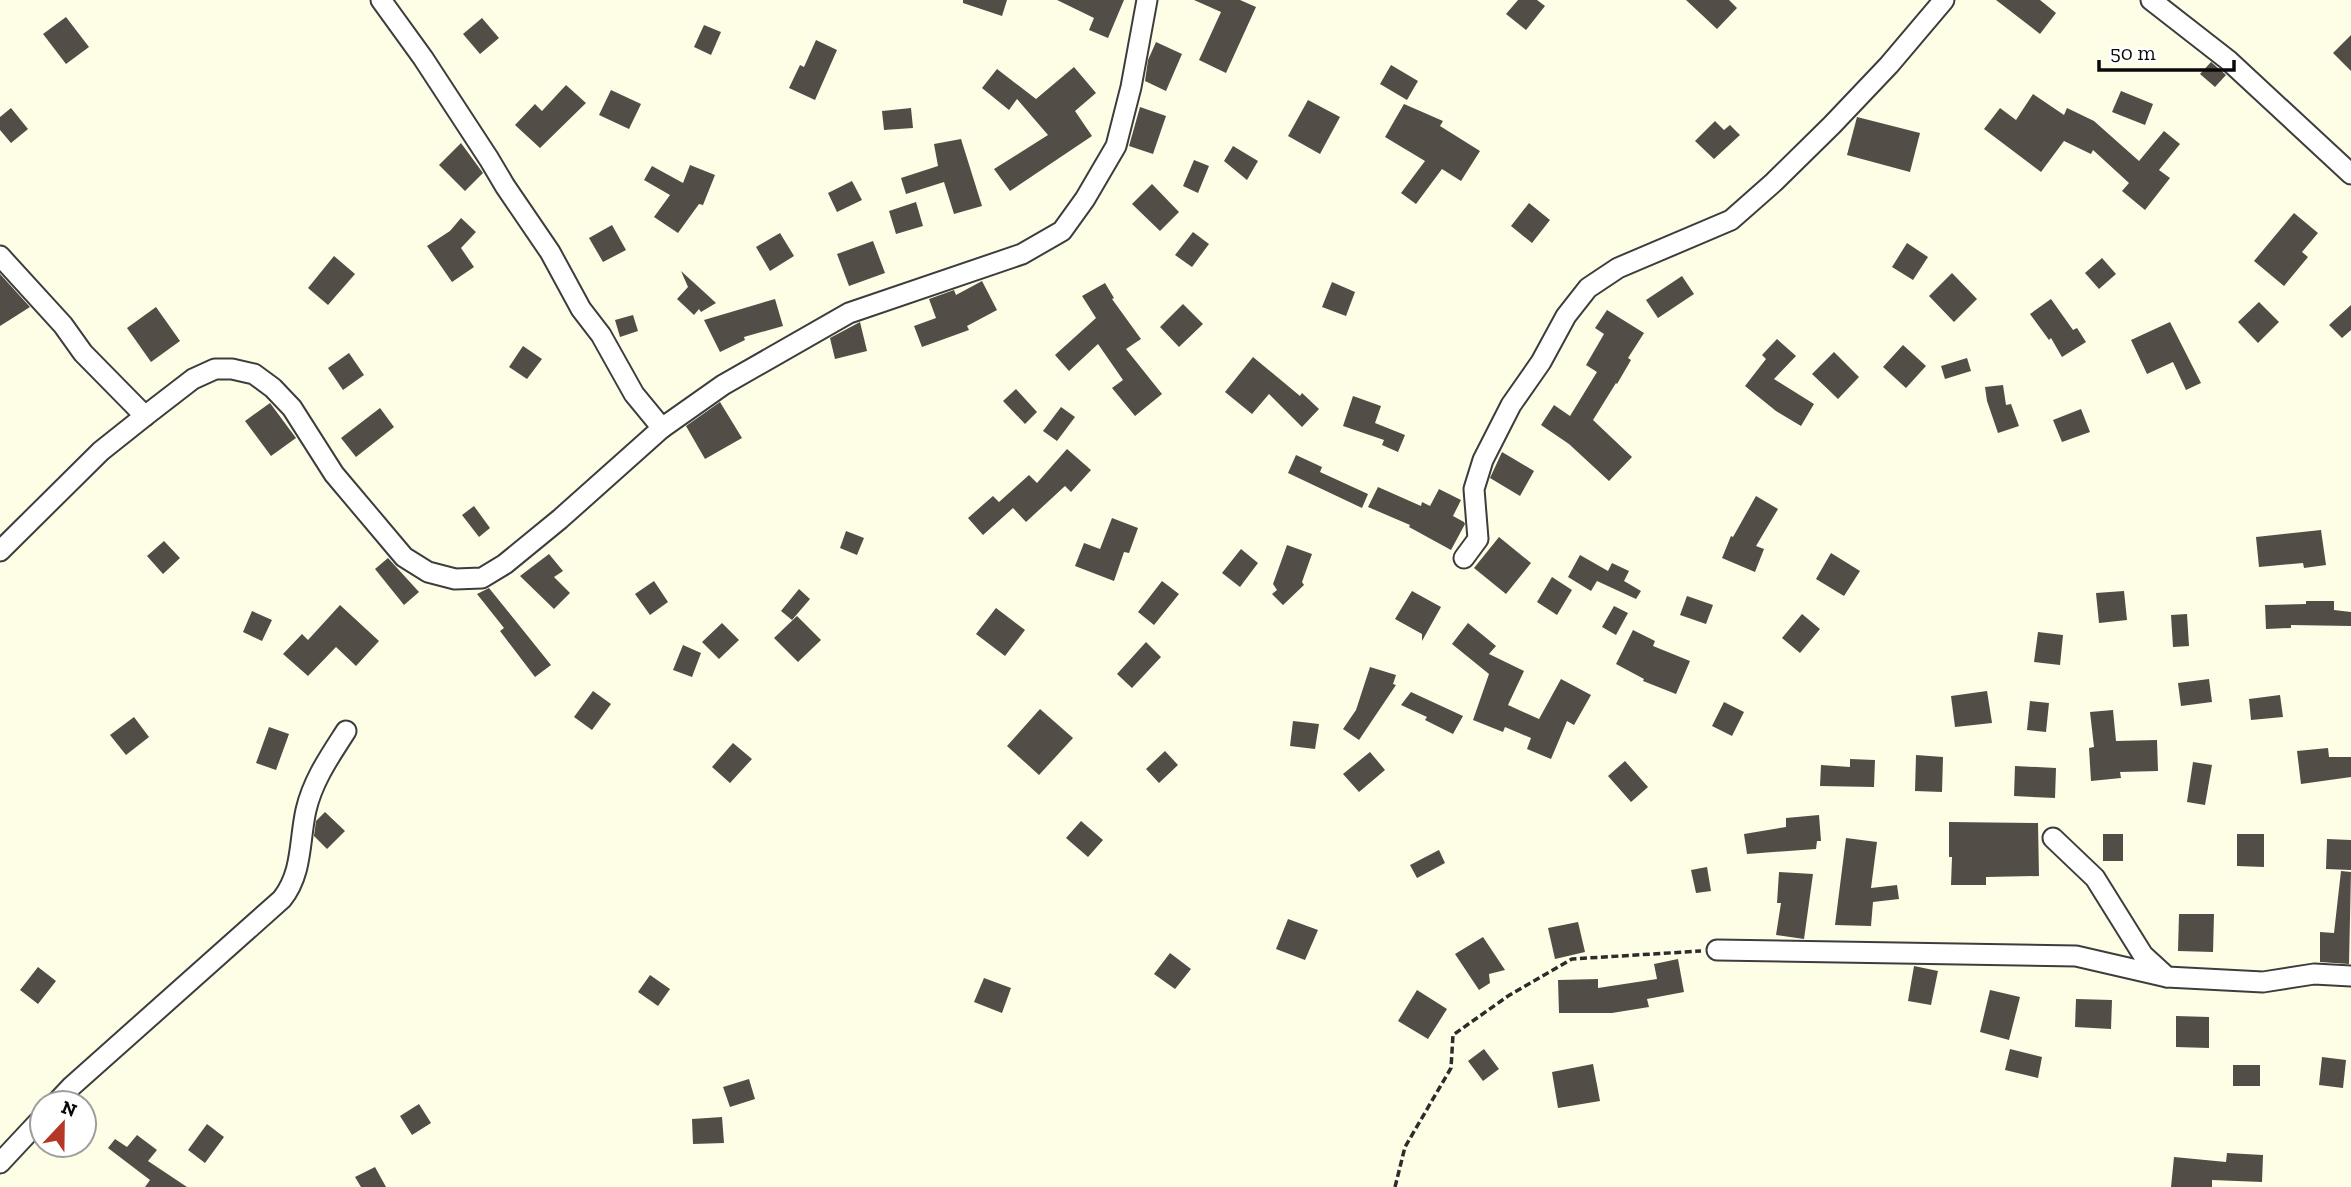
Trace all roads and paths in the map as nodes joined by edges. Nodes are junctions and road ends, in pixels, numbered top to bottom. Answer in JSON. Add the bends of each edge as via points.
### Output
{"nodes":[{"id":1,"x":380,"y":0,"type":"edge"},
{"id":2,"x":1147,"y":0,"type":"edge"},
{"id":3,"x":1944,"y":0,"type":"edge"},
{"id":4,"x":2151,"y":0,"type":"edge"},
{"id":5,"x":2351,"y":174,"type":"edge"},
{"id":6,"x":0,"y":256,"type":"edge"},
{"id":7,"x":145,"y":416,"type":"junction"},
{"id":8,"x":662,"y":428,"type":"junction"},
{"id":9,"x":0,"y":551,"type":"edge"},
{"id":10,"x":1464,"y":558,"type":"dead end"},
{"id":11,"x":346,"y":731,"type":"dead end"},
{"id":12,"x":2053,"y":838,"type":"dead end"},
{"id":13,"x":1717,"y":950,"type":"joint"},
{"id":14,"x":2351,"y":976,"type":"edge"},
{"id":15,"x":2167,"y":977,"type":"junction"},
{"id":16,"x":69,"y":1089,"type":"edge"},
{"id":17,"x":28,"y":1133,"type":"edge"},
{"id":18,"x":0,"y":1163,"type":"edge"},
{"id":19,"x":1395,"y":1187,"type":"edge"}],
"edges":[{"from":1,"to":8,"type":"street","via":[[550,253],[634,394]]},
{"from":2,"to":8,"type":"street","via":[[1115,146],[1062,230],[1022,254],[849,313],[723,385]]},
{"from":3,"to":10,"type":"street","via":[[1832,125],[1731,220],[1618,268],[1588,288],[1511,405],[1483,460],[1474,489],[1478,539]]},
{"from":4,"to":5,"type":"street","via":[[2228,60]]},
{"from":6,"to":7,"type":"street","via":[[83,353]]},
{"from":7,"to":8,"type":"street","via":[[193,379],[215,369],[254,374],[292,408],[334,474],[404,557],[428,572],[455,579],[482,578],[505,564]]},
{"from":7,"to":9,"type":"street","via":[[101,452]]},
{"from":11,"to":16,"type":"street","via":[[316,777],[291,887]]},
{"from":12,"to":15,"type":"street","via":[[2095,878],[2143,955]]},
{"from":13,"to":15,"type":"street","via":[[2076,956]]},
{"from":13,"to":19,"type":"path","via":[[1572,959],[1508,996],[1454,1035],[1451,1068],[1405,1147]]},
{"from":14,"to":15,"type":"street","via":[[2314,974],[2263,982]]},
{"from":17,"to":18,"type":"street"}]}
